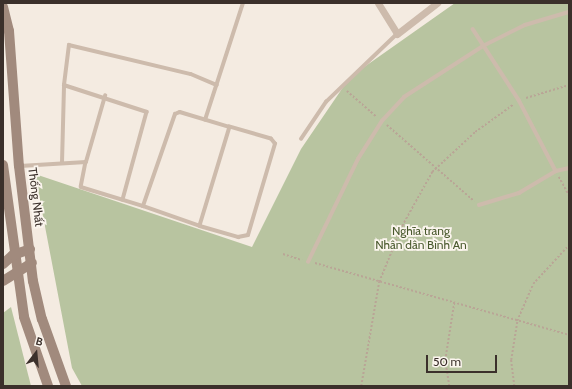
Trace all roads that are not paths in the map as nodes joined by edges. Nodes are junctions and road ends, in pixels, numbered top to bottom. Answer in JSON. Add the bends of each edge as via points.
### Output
{"nodes":[{"id":1,"x":243,"y":3,"type":"edge"},
{"id":2,"x":378,"y":3,"type":"edge"},
{"id":3,"x":437,"y":3,"type":"edge"},
{"id":4,"x":3,"y":8,"type":"edge"},
{"id":5,"x":569,"y":12,"type":"edge"},
{"id":6,"x":473,"y":29,"type":"dead end"},
{"id":7,"x":397,"y":34,"type":"junction"},
{"id":8,"x":483,"y":46,"type":"junction"},
{"id":9,"x":64,"y":85,"type":"junction"},
{"id":10,"x":217,"y":85,"type":"junction"},
{"id":11,"x":105,"y":96,"type":"junction"},
{"id":12,"x":205,"y":120,"type":"junction"},
{"id":13,"x":230,"y":127,"type":"junction"},
{"id":14,"x":301,"y":138,"type":"dead end"},
{"id":15,"x":86,"y":162,"type":"junction"},
{"id":16,"x":62,"y":163,"type":"junction"},
{"id":17,"x":3,"y":165,"type":"edge"},
{"id":18,"x":19,"y":166,"type":"junction"},
{"id":19,"x":569,"y":168,"type":"edge"},
{"id":20,"x":556,"y":171,"type":"junction"},
{"id":21,"x":123,"y":200,"type":"junction"},
{"id":22,"x":479,"y":205,"type":"road end"},
{"id":23,"x":143,"y":206,"type":"junction"},
{"id":24,"x":200,"y":226,"type":"junction"},
{"id":25,"x":30,"y":249,"type":"junction"},
{"id":26,"x":13,"y":255,"type":"junction"},
{"id":27,"x":308,"y":262,"type":"road end"},
{"id":28,"x":32,"y":263,"type":"junction"},
{"id":29,"x":3,"y":264,"type":"edge"},
{"id":30,"x":15,"y":272,"type":"junction"},
{"id":31,"x":3,"y":281,"type":"edge"},
{"id":32,"x":48,"y":386,"type":"edge"},
{"id":33,"x":66,"y":386,"type":"edge"}],
"edges":[{"from":1,"to":10,"type":"lane"},
{"from":2,"to":7,"type":"street"},
{"from":3,"to":7,"type":"street"},
{"from":4,"to":18,"type":"main road","name":"Thống Nhất","via":[[9,31]]},
{"from":5,"to":8,"type":"lane","via":[[525,25]]},
{"from":6,"to":8,"type":"lane"},
{"from":7,"to":14,"type":"lane","via":[[326,102]]},
{"from":8,"to":20,"type":"lane","via":[[519,100]]},
{"from":8,"to":27,"type":"lane","via":[[404,97],[382,121],[345,182]]},
{"from":9,"to":10,"type":"lane","via":[[67,47],[72,44],[191,74]]},
{"from":9,"to":11,"type":"lane"},
{"from":9,"to":16,"type":"lane"},
{"from":10,"to":12,"type":"lane"},
{"from":11,"to":15,"type":"lane"},
{"from":11,"to":21,"type":"lane","via":[[147,112]]},
{"from":12,"to":13,"type":"lane"},
{"from":12,"to":23,"type":"lane","via":[[180,112],[171,118]]},
{"from":13,"to":24,"type":"lane"},
{"from":13,"to":24,"type":"lane","via":[[271,139],[275,149],[248,235],[238,237]]},
{"from":15,"to":16,"type":"lane"},
{"from":15,"to":21,"type":"lane","via":[[81,187]]},
{"from":16,"to":18,"type":"lane"},
{"from":17,"to":26,"type":"main road"},
{"from":18,"to":25,"type":"main road","name":"Thống Nhất"},
{"from":19,"to":20,"type":"lane"},
{"from":20,"to":22,"type":"lane","via":[[519,193]]},
{"from":21,"to":23,"type":"lane"},
{"from":23,"to":24,"type":"lane"},
{"from":25,"to":26,"type":"main road"},
{"from":25,"to":28,"type":"main road","name":"Thống Nhất"},
{"from":26,"to":29,"type":"main road"},
{"from":26,"to":30,"type":"main road"},
{"from":28,"to":30,"type":"main road"},
{"from":28,"to":33,"type":"main road","name":"Thống Nhất","via":[[42,319]]},
{"from":30,"to":31,"type":"main road"},
{"from":30,"to":32,"type":"main road","via":[[24,317]]}]}
